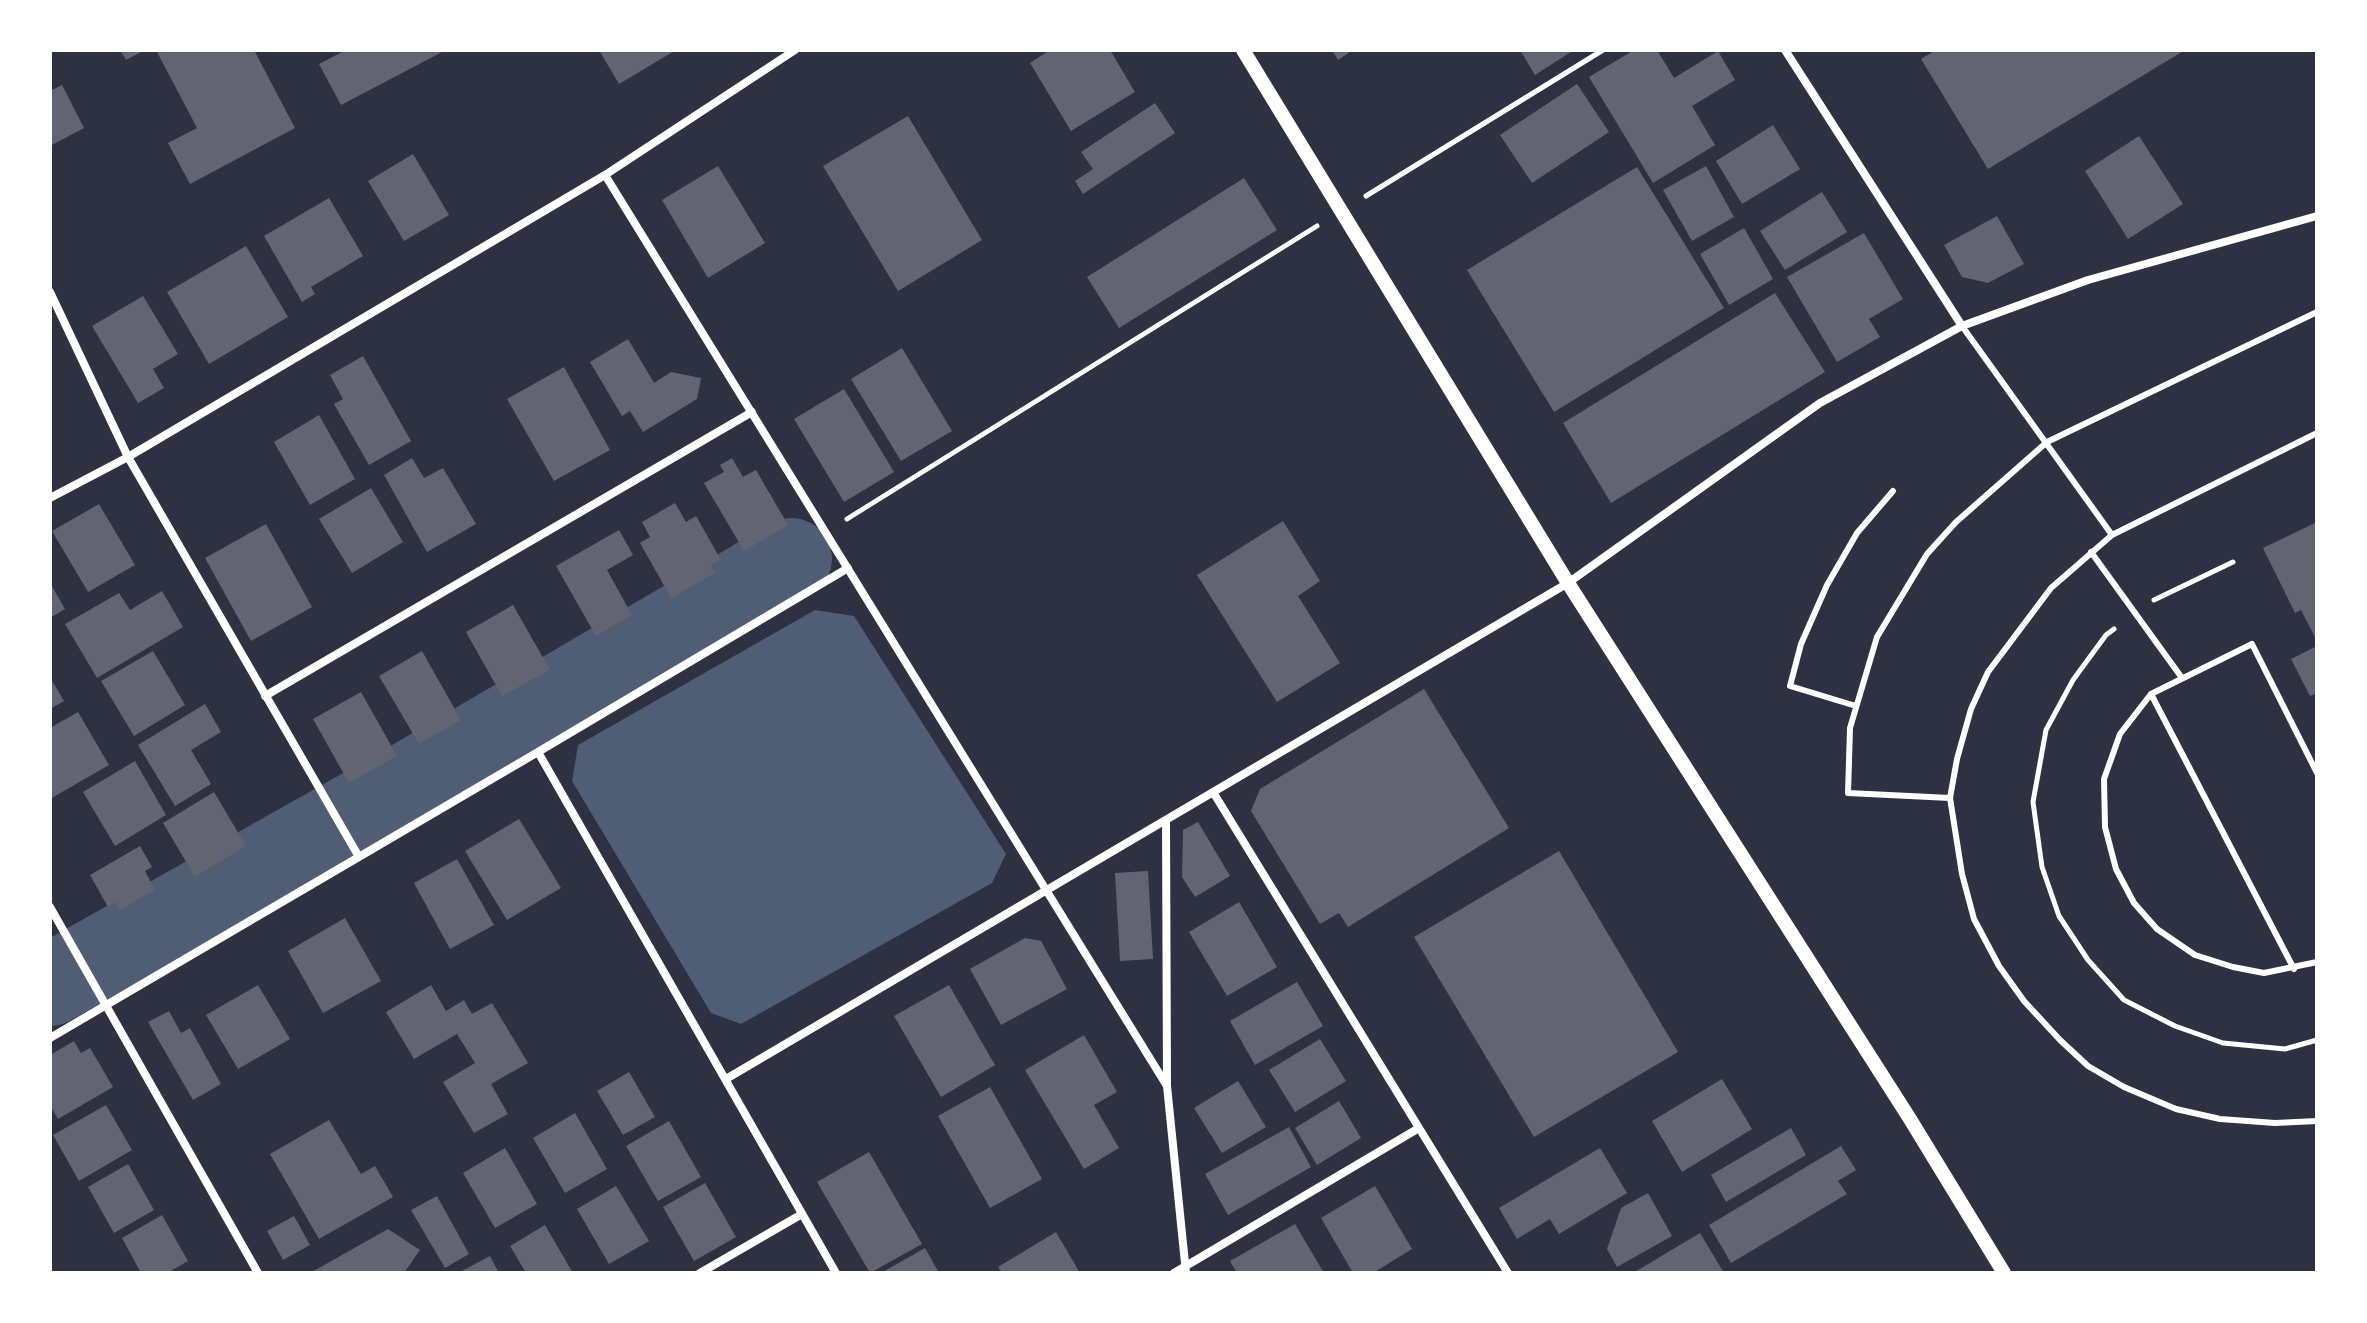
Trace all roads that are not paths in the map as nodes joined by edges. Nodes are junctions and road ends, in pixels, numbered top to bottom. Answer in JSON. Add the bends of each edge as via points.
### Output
{"nodes":[{"id":1,"x":795,"y":50,"type":"edge"},
{"id":2,"x":1243,"y":50,"type":"edge"},
{"id":3,"x":1785,"y":50,"type":"edge"},
{"id":4,"x":605,"y":175,"type":"junction"},
{"id":5,"x":2317,"y":216,"type":"edge"},
{"id":6,"x":50,"y":292,"type":"edge"},
{"id":7,"x":2317,"y":312,"type":"edge"},
{"id":8,"x":1962,"y":326,"type":"junction"},
{"id":9,"x":752,"y":412,"type":"junction"},
{"id":10,"x":2317,"y":433,"type":"edge"},
{"id":11,"x":2047,"y":442,"type":"junction"},
{"id":12,"x":128,"y":457,"type":"junction"},
{"id":13,"x":1893,"y":491,"type":"dead end"},
{"id":14,"x":50,"y":498,"type":"edge"},
{"id":15,"x":2112,"y":535,"type":"junction"},
{"id":16,"x":2091,"y":552,"type":"junction"},
{"id":17,"x":848,"y":568,"type":"junction"},
{"id":18,"x":1568,"y":583,"type":"junction"},
{"id":19,"x":2182,"y":678,"type":"junction"},
{"id":20,"x":2151,"y":694,"type":"junction"},
{"id":21,"x":265,"y":696,"type":"junction"},
{"id":22,"x":1856,"y":706,"type":"junction"},
{"id":23,"x":538,"y":752,"type":"junction"},
{"id":24,"x":2317,"y":773,"type":"edge"},
{"id":25,"x":1213,"y":792,"type":"junction"},
{"id":26,"x":1950,"y":798,"type":"junction"},
{"id":27,"x":1166,"y":820,"type":"junction"},
{"id":28,"x":359,"y":857,"type":"junction"},
{"id":29,"x":1047,"y":890,"type":"junction"},
{"id":30,"x":50,"y":907,"type":"edge"},
{"id":31,"x":2317,"y":962,"type":"edge"},
{"id":32,"x":2294,"y":969,"type":"junction"},
{"id":33,"x":107,"y":1004,"type":"junction"},
{"id":34,"x":50,"y":1038,"type":"edge"},
{"id":35,"x":726,"y":1079,"type":"junction"},
{"id":36,"x":1167,"y":1086,"type":"junction"},
{"id":37,"x":2317,"y":1121,"type":"edge"},
{"id":38,"x":1419,"y":1128,"type":"junction"},
{"id":39,"x":802,"y":1214,"type":"junction"},
{"id":40,"x":1185,"y":1270,"type":"edge"},
{"id":41,"x":258,"y":1273,"type":"edge"},
{"id":42,"x":700,"y":1273,"type":"edge"},
{"id":43,"x":836,"y":1273,"type":"edge"},
{"id":44,"x":1174,"y":1273,"type":"edge"},
{"id":45,"x":1508,"y":1273,"type":"edge"},
{"id":46,"x":2004,"y":1273,"type":"edge"}],
"edges":[{"from":1,"to":4,"type":"street"},
{"from":2,"to":18,"type":"street"},
{"from":3,"to":8,"type":"street"},
{"from":4,"to":9,"type":"street"},
{"from":4,"to":12,"type":"street"},
{"from":5,"to":8,"type":"street","via":[[2088,280]]},
{"from":6,"to":12,"type":"street"},
{"from":7,"to":11,"type":"lane"},
{"from":8,"to":11,"type":"lane"},
{"from":8,"to":18,"type":"street","via":[[1820,403]]},
{"from":9,"to":17,"type":"street"},
{"from":9,"to":21,"type":"street"},
{"from":10,"to":15,"type":"lane"},
{"from":11,"to":15,"type":"lane"},
{"from":11,"to":22,"type":"lane","via":[[1927,554],[1877,637]]},
{"from":12,"to":14,"type":"street"},
{"from":12,"to":21,"type":"street"},
{"from":13,"to":22,"type":"lane","via":[[1857,533],[1827,585],[1801,644],[1790,686]]},
{"from":15,"to":16,"type":"lane"},
{"from":16,"to":19,"type":"lane"},
{"from":16,"to":26,"type":"lane","via":[[2051,588],[1988,672],[1971,709]]},
{"from":17,"to":23,"type":"street"},
{"from":17,"to":29,"type":"street"},
{"from":18,"to":25,"type":"street"},
{"from":18,"to":46,"type":"street"},
{"from":19,"to":20,"type":"lane"},
{"from":19,"to":24,"type":"lane","via":[[2252,644]]},
{"from":20,"to":32,"type":"lane"},
{"from":20,"to":32,"type":"lane","via":[[2120,734],[2104,779],[2105,827],[2116,869],[2134,903],[2157,929],[2195,955],[2264,973]]},
{"from":21,"to":28,"type":"street"},
{"from":22,"to":26,"type":"lane","via":[[1848,793]]},
{"from":23,"to":28,"type":"street"},
{"from":23,"to":35,"type":"street"},
{"from":25,"to":27,"type":"street"},
{"from":25,"to":38,"type":"street"},
{"from":26,"to":37,"type":"lane","via":[[1974,919],[2024,1001],[2088,1066],[2176,1109],[2220,1119]]},
{"from":27,"to":29,"type":"street"},
{"from":27,"to":36,"type":"street"},
{"from":28,"to":33,"type":"street"},
{"from":29,"to":35,"type":"street"},
{"from":29,"to":36,"type":"street"},
{"from":30,"to":33,"type":"street"},
{"from":31,"to":32,"type":"lane"},
{"from":33,"to":34,"type":"street"},
{"from":33,"to":41,"type":"street"},
{"from":35,"to":39,"type":"street"},
{"from":36,"to":40,"type":"street"},
{"from":38,"to":40,"type":"street"},
{"from":38,"to":45,"type":"street"},
{"from":39,"to":42,"type":"street"},
{"from":39,"to":43,"type":"street"},
{"from":40,"to":44,"type":"street"}]}
